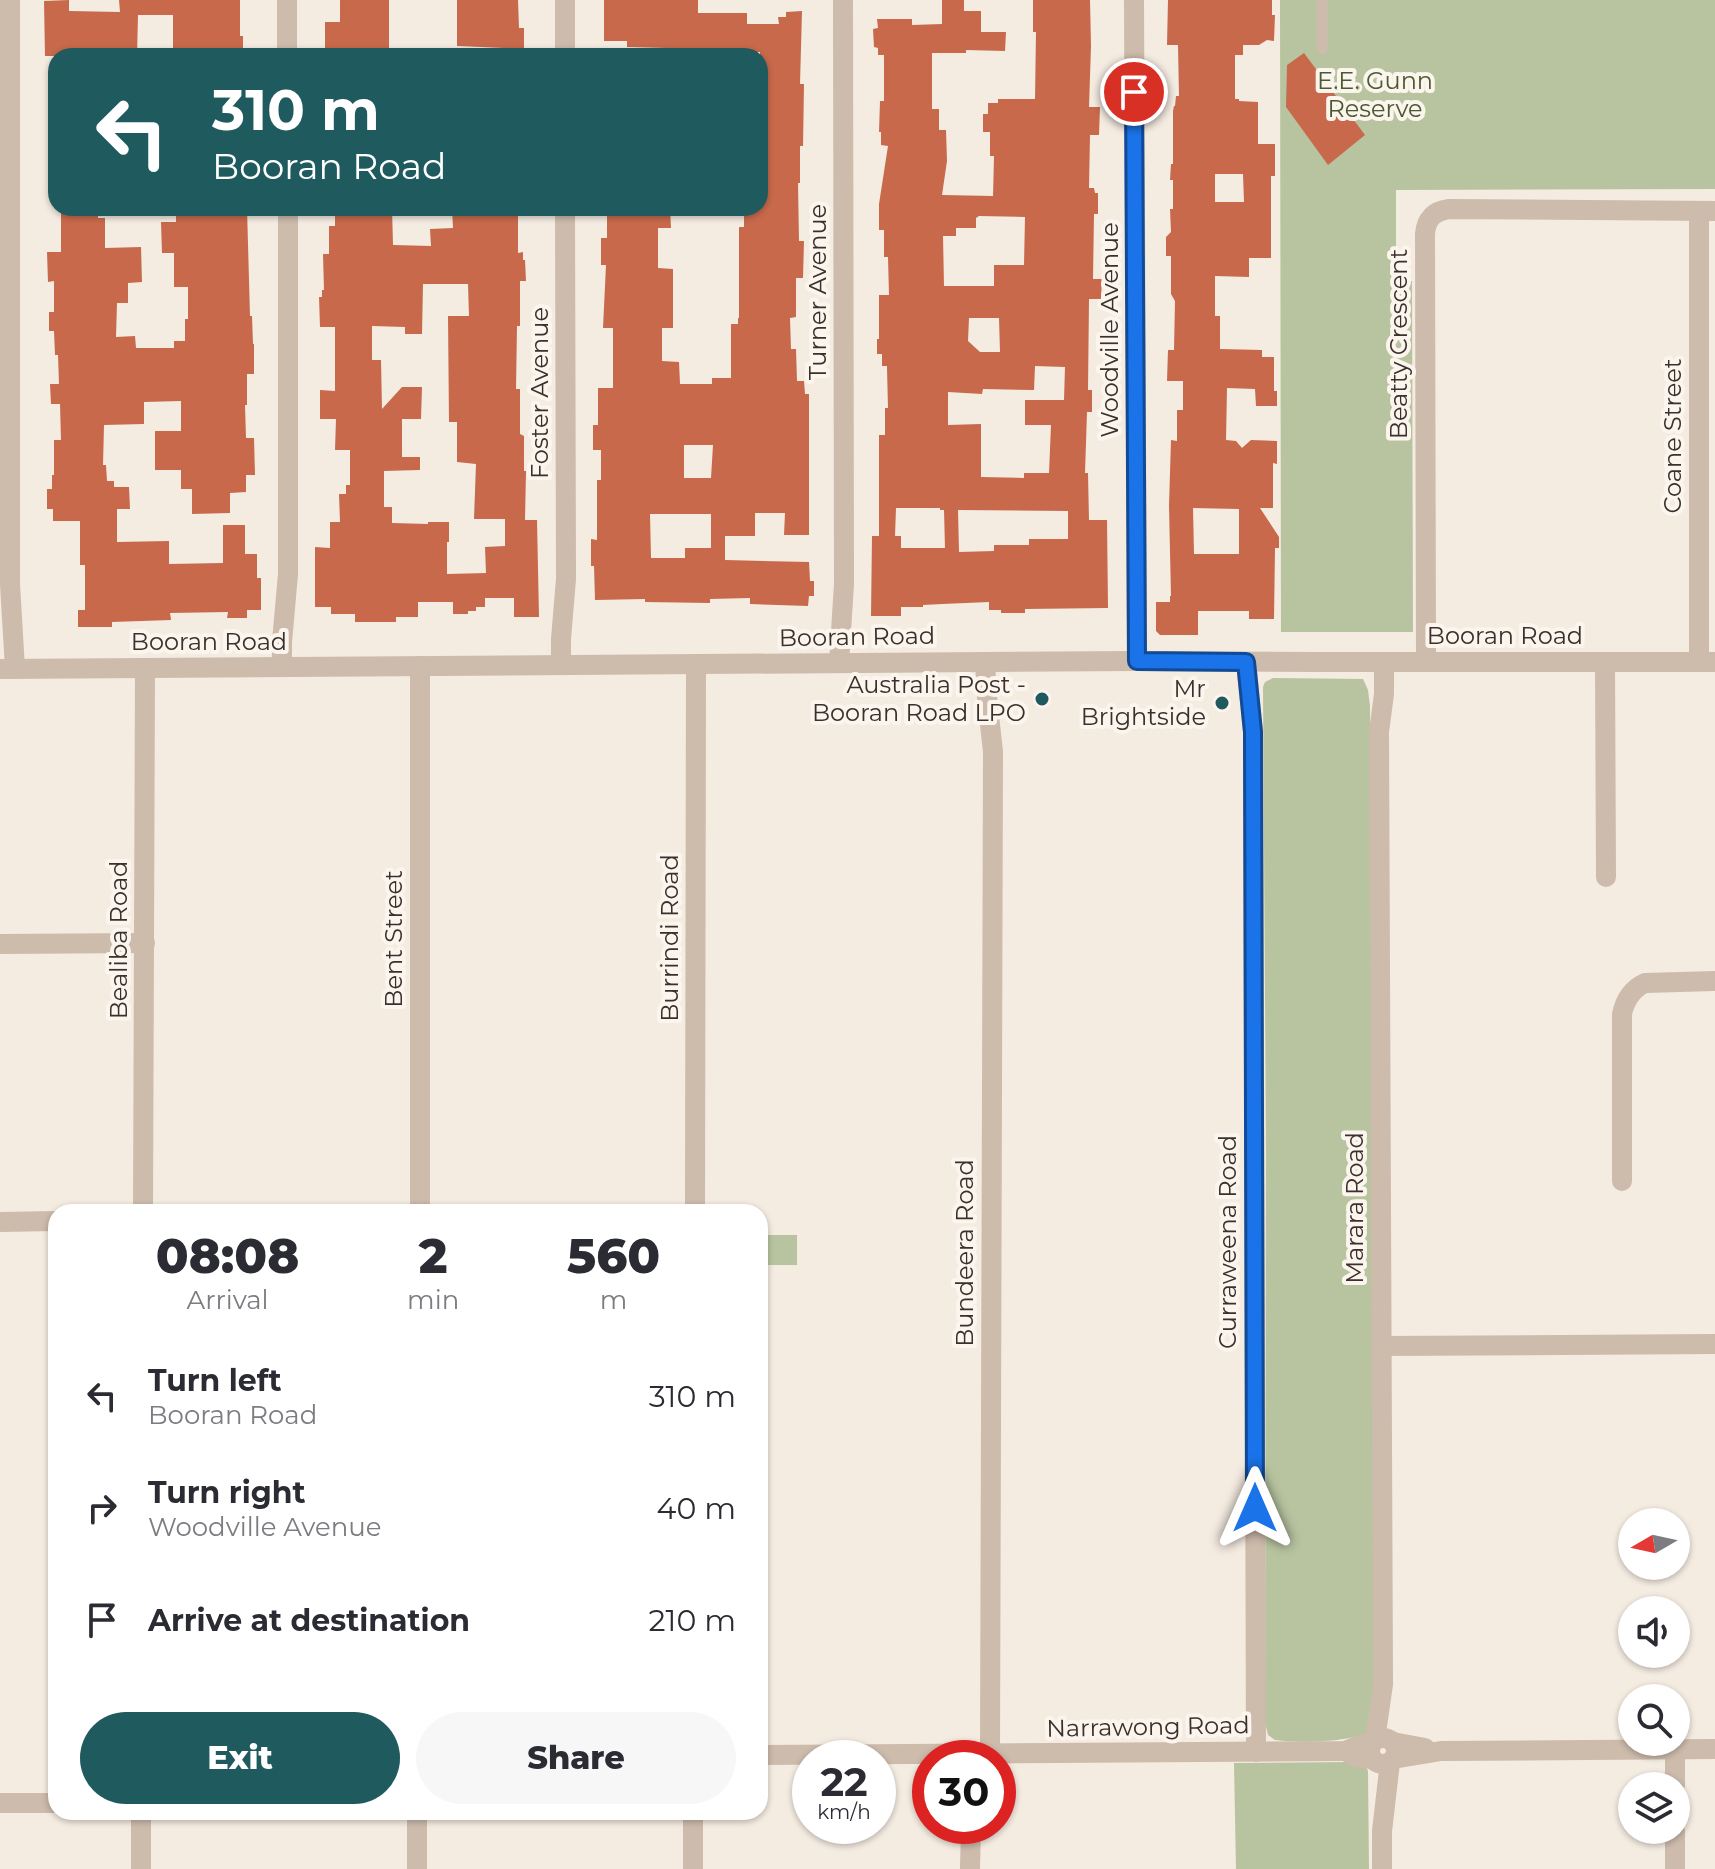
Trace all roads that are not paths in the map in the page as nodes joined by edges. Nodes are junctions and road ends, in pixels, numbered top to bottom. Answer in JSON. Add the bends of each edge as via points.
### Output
{"nodes":[{"id":1,"x":10,"y":0,"type":"edge"},
{"id":2,"x":287,"y":0,"type":"edge"},
{"id":3,"x":565,"y":0,"type":"edge"},
{"id":4,"x":843,"y":0,"type":"edge"},
{"id":5,"x":1134,"y":0,"type":"edge"},
{"id":6,"x":1322,"y":0,"type":"edge"},
{"id":7,"x":287,"y":48,"type":"edge"},
{"id":8,"x":565,"y":48,"type":"edge"},
{"id":9,"x":1322,"y":49,"type":"dead end"},
{"id":10,"x":1707,"y":211,"type":"edge"},
{"id":11,"x":288,"y":216,"type":"edge"},
{"id":12,"x":565,"y":216,"type":"edge"},
{"id":13,"x":1137,"y":661,"type":"junction"},
{"id":14,"x":993,"y":662,"type":"junction"},
{"id":15,"x":1252,"y":662,"type":"junction"},
{"id":16,"x":1378,"y":662,"type":"junction"},
{"id":17,"x":1426,"y":662,"type":"junction"},
{"id":18,"x":1605,"y":662,"type":"junction"},
{"id":19,"x":1707,"y":662,"type":"edge"},
{"id":20,"x":845,"y":663,"type":"junction"},
{"id":21,"x":696,"y":664,"type":"junction"},
{"id":22,"x":567,"y":665,"type":"junction"},
{"id":23,"x":420,"y":666,"type":"junction"},
{"id":24,"x":288,"y":667,"type":"junction"},
{"id":25,"x":145,"y":668,"type":"junction"},
{"id":26,"x":6,"y":669,"type":"edge"},
{"id":27,"x":1606,"y":877,"type":"dead end"},
{"id":28,"x":145,"y":943,"type":"junction"},
{"id":29,"x":0,"y":944,"type":"edge"},
{"id":30,"x":1715,"y":981,"type":"edge"},
{"id":31,"x":1622,"y":1181,"type":"dead end"},
{"id":32,"x":143,"y":1204,"type":"edge"},
{"id":33,"x":420,"y":1204,"type":"edge"},
{"id":34,"x":695,"y":1204,"type":"edge"},
{"id":35,"x":48,"y":1221,"type":"edge"},
{"id":36,"x":0,"y":1222,"type":"edge"},
{"id":37,"x":1715,"y":1344,"type":"edge"},
{"id":38,"x":1381,"y":1346,"type":"junction"},
{"id":39,"x":977,"y":1740,"type":"edge"},
{"id":40,"x":1618,"y":1749,"type":"edge"},
{"id":41,"x":1690,"y":1749,"type":"edge"},
{"id":42,"x":1715,"y":1749,"type":"edge"},
{"id":43,"x":1382,"y":1750,"type":"junction"},
{"id":44,"x":1256,"y":1752,"type":"junction"},
{"id":45,"x":768,"y":1755,"type":"edge"},
{"id":46,"x":1016,"y":1755,"type":"edge"},
{"id":47,"x":912,"y":1756,"type":"edge"},
{"id":48,"x":0,"y":1803,"type":"edge"},
{"id":49,"x":48,"y":1803,"type":"edge"},
{"id":50,"x":141,"y":1820,"type":"edge"},
{"id":51,"x":417,"y":1820,"type":"edge"},
{"id":52,"x":693,"y":1820,"type":"edge"},
{"id":53,"x":971,"y":1844,"type":"edge"},
{"id":54,"x":1675,"y":1844,"type":"edge"},
{"id":55,"x":141,"y":1869,"type":"edge"},
{"id":56,"x":417,"y":1869,"type":"edge"},
{"id":57,"x":693,"y":1869,"type":"edge"},
{"id":58,"x":970,"y":1869,"type":"edge"},
{"id":59,"x":1382,"y":1869,"type":"edge"},
{"id":60,"x":1675,"y":1869,"type":"edge"}],
"edges":[{"from":1,"to":26,"type":"street"},
{"from":2,"to":7,"type":"street"},
{"from":3,"to":8,"type":"street"},
{"from":4,"to":20,"type":"street","name":"Turner Avenue","via":[[844,584],[851,638]]},
{"from":5,"to":13,"type":"street","name":"Woodville Avenue"},
{"from":6,"to":9,"type":"lane"},
{"from":10,"to":17,"type":"street","name":"Beatty Crescent","via":[[1449,209],[1428,220]]},
{"from":10,"to":19,"type":"street","name":"Coane Street"},
{"from":11,"to":24,"type":"street","via":[[288,574],[295,642]]},
{"from":12,"to":22,"type":"street","name":"Foster Avenue","via":[[566,579],[574,639]]},
{"from":13,"to":14,"type":"street","name":"Booran Road"},
{"from":13,"to":15,"type":"street","name":"Booran Road"},
{"from":14,"to":20,"type":"street","name":"Booran Road"},
{"from":14,"to":39,"type":"street","name":"Bundeera Road","via":[[999,703],[993,752]]},
{"from":15,"to":16,"type":"street","name":"Booran Road"},
{"from":15,"to":44,"type":"street","name":"Curraweena Road","via":[[1258,687],[1253,732]]},
{"from":16,"to":17,"type":"street","name":"Booran Road"},
{"from":16,"to":38,"type":"street","name":"Marara Road","via":[[1384,694],[1379,732]]},
{"from":17,"to":18,"type":"street","name":"Booran Road"},
{"from":18,"to":19,"type":"street","name":"Booran Road"},
{"from":18,"to":27,"type":"street"},
{"from":20,"to":21,"type":"street","name":"Booran Road"},
{"from":21,"to":22,"type":"street","name":"Booran Road"},
{"from":21,"to":34,"type":"street","name":"Burrindi Road"},
{"from":22,"to":23,"type":"street","name":"Booran Road"},
{"from":23,"to":24,"type":"street","name":"Booran Road"},
{"from":23,"to":33,"type":"street","name":"Bent Street"},
{"from":24,"to":25,"type":"street","name":"Booran Road"},
{"from":25,"to":26,"type":"street","name":"Booran Road"},
{"from":25,"to":28,"type":"street","name":"Bealiba Road"},
{"from":28,"to":29,"type":"street"},
{"from":28,"to":32,"type":"street","name":"Bealiba Road"},
{"from":30,"to":31,"type":"street","via":[[1645,983],[1624,1005]]},
{"from":35,"to":36,"type":"street"},
{"from":37,"to":38,"type":"street"},
{"from":38,"to":43,"type":"street","name":"Marara Road"},
{"from":40,"to":43,"type":"street","name":"Narrawong Road"},
{"from":41,"to":42,"type":"street","name":"Narrawong Road"},
{"from":43,"to":44,"type":"street","name":"Narrawong Road","via":[[1356,1757],[1345,1751]]},
{"from":43,"to":59,"type":"street","name":"Marara Road"},
{"from":44,"to":46,"type":"street","name":"Narrawong Road"},
{"from":45,"to":47,"type":"street","name":"Narrawong Road"},
{"from":48,"to":49,"type":"street"},
{"from":50,"to":55,"type":"street"},
{"from":51,"to":56,"type":"street"},
{"from":52,"to":57,"type":"street"},
{"from":53,"to":58,"type":"street"},
{"from":54,"to":60,"type":"street"}]}
